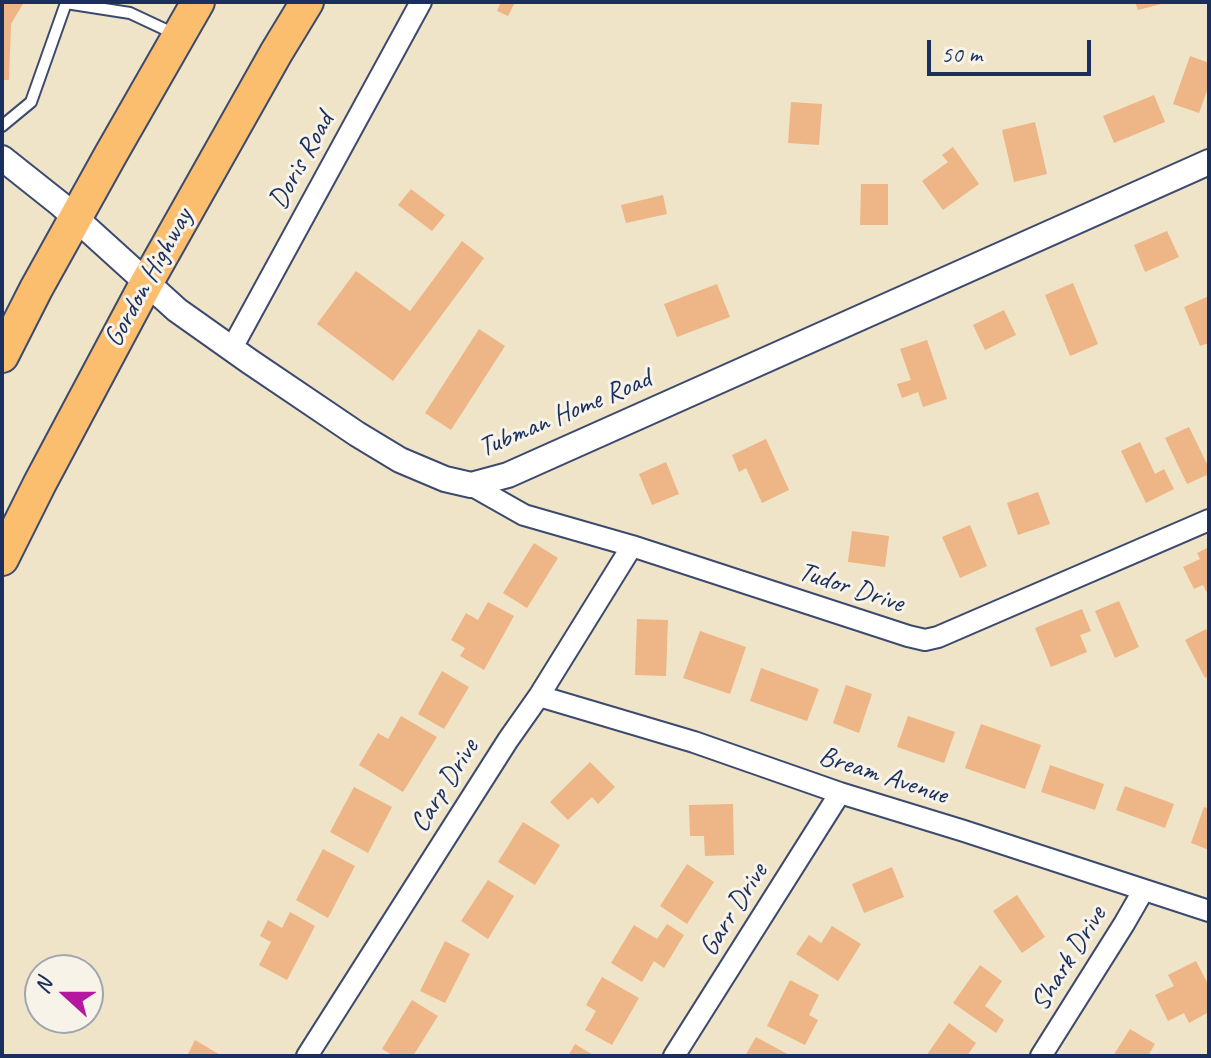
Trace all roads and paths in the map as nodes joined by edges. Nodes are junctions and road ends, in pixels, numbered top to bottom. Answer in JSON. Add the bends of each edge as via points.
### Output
{"nodes":[{"id":1,"x":198,"y":2,"type":"edge"},
{"id":2,"x":307,"y":2,"type":"edge"},
{"id":3,"x":421,"y":2,"type":"edge"},
{"id":4,"x":178,"y":35,"type":"junction"},
{"id":5,"x":2,"y":126,"type":"edge"},
{"id":6,"x":2,"y":158,"type":"edge"},
{"id":7,"x":1209,"y":162,"type":"edge"},
{"id":8,"x":75,"y":218,"type":"junction"},
{"id":9,"x":147,"y":282,"type":"junction"},
{"id":10,"x":232,"y":348,"type":"junction"},
{"id":11,"x":2,"y":356,"type":"edge"},
{"id":12,"x":471,"y":485,"type":"junction"},
{"id":13,"x":1209,"y":520,"type":"edge"},
{"id":14,"x":632,"y":546,"type":"junction"},
{"id":15,"x":2,"y":559,"type":"edge"},
{"id":16,"x":539,"y":696,"type":"junction"},
{"id":17,"x":840,"y":793,"type":"junction"},
{"id":18,"x":1143,"y":891,"type":"junction"},
{"id":19,"x":1209,"y":911,"type":"edge"},
{"id":20,"x":307,"y":1056,"type":"edge"},
{"id":21,"x":674,"y":1056,"type":"edge"},
{"id":22,"x":1041,"y":1056,"type":"edge"}],
"edges":[{"from":1,"to":4,"type":"highway"},
{"from":2,"to":9,"type":"highway","name":"Gordon Highway"},
{"from":3,"to":10,"type":"street","name":"Doris Road"},
{"from":4,"to":5,"type":"lane","via":[[130,13],[66,3],[31,102]]},
{"from":4,"to":8,"type":"highway"},
{"from":6,"to":8,"type":"street","name":"Tubman Home Road"},
{"from":7,"to":12,"type":"street","name":"Tubman Home Road","via":[[508,475]]},
{"from":8,"to":9,"type":"street","name":"Tubman Home Road"},
{"from":8,"to":11,"type":"highway"},
{"from":9,"to":10,"type":"street","name":"Tubman Home Road"},
{"from":9,"to":15,"type":"highway","name":"Gordon Highway"},
{"from":10,"to":12,"type":"street","name":"Tubman Home Road","via":[[400,460]]},
{"from":12,"to":14,"type":"street","name":"Tudor Drive","via":[[524,515]]},
{"from":13,"to":14,"type":"street","name":"Tudor Drive","via":[[925,640]]},
{"from":14,"to":16,"type":"street","name":"Carp Drive"},
{"from":16,"to":17,"type":"street","name":"Bream Avenue"},
{"from":16,"to":20,"type":"street","name":"Carp Drive"},
{"from":17,"to":18,"type":"street","name":"Bream Avenue"},
{"from":17,"to":21,"type":"street","name":"Garr Drive"},
{"from":18,"to":19,"type":"street","name":"Bream Avenue"},
{"from":18,"to":22,"type":"street","name":"Shark Drive"}]}
